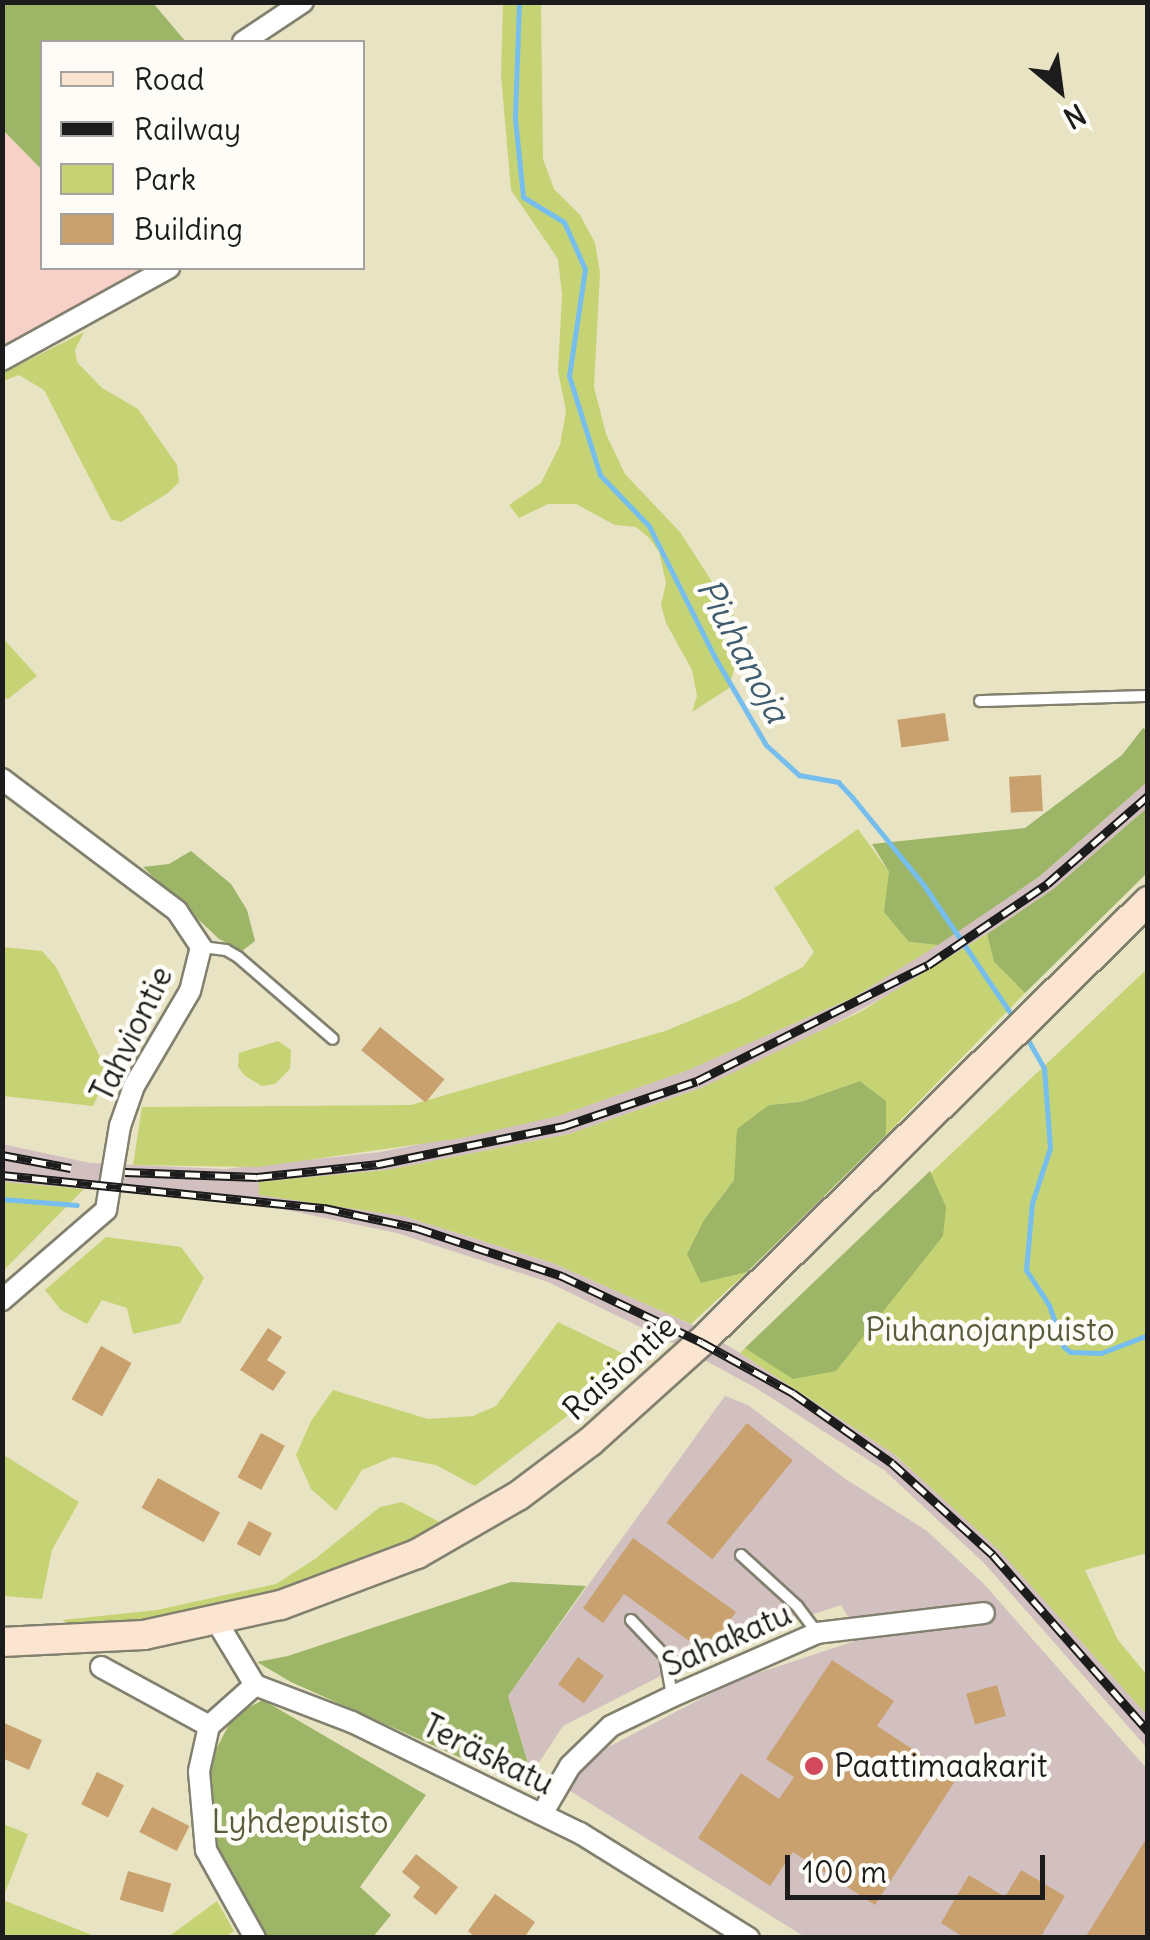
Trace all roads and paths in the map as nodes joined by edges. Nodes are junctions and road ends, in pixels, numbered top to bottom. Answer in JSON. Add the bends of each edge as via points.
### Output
{"nodes":[{"id":1,"x":303,"y":2,"type":"edge"},
{"id":2,"x":246,"y":40,"type":"edge"},
{"id":3,"x":164,"y":270,"type":"edge"},
{"id":4,"x":2,"y":360,"type":"edge"},
{"id":5,"x":1148,"y":696,"type":"edge"},
{"id":6,"x":980,"y":701,"type":"dead end"},
{"id":7,"x":2,"y":779,"type":"edge"},
{"id":8,"x":1148,"y":901,"type":"edge"},
{"id":9,"x":200,"y":947,"type":"junction"},
{"id":10,"x":333,"y":1039,"type":"dead end"},
{"id":11,"x":2,"y":1300,"type":"edge"},
{"id":12,"x":741,"y":1555,"type":"dead end"},
{"id":13,"x":984,"y":1613,"type":"dead end"},
{"id":14,"x":631,"y":1620,"type":"dead end"},
{"id":15,"x":217,"y":1622,"type":"junction"},
{"id":16,"x":817,"y":1634,"type":"junction"},
{"id":17,"x":2,"y":1642,"type":"edge"},
{"id":18,"x":101,"y":1668,"type":"dead end"},
{"id":19,"x":255,"y":1684,"type":"junction"},
{"id":20,"x":673,"y":1696,"type":"junction"},
{"id":21,"x":209,"y":1726,"type":"junction"},
{"id":22,"x":542,"y":1814,"type":"junction"},
{"id":23,"x":255,"y":1938,"type":"edge"},
{"id":24,"x":749,"y":1938,"type":"edge"}],
"edges":[{"from":1,"to":2,"type":"street"},
{"from":3,"to":4,"type":"street"},
{"from":5,"to":6,"type":"lane"},
{"from":7,"to":9,"type":"street","name":"Tahviontie","via":[[176,911]]},
{"from":8,"to":15,"type":"main road","name":"Raisiontie","via":[[701,1342],[556,1469],[483,1518],[377,1572]]},
{"from":9,"to":10,"type":"lane","via":[[238,956]]},
{"from":9,"to":11,"type":"street","name":"Tahviontie","via":[[190,991],[134,1086],[106,1210]]},
{"from":12,"to":16,"type":"lane"},
{"from":13,"to":16,"type":"street","name":"Sahakatu"},
{"from":14,"to":20,"type":"lane","via":[[665,1656]]},
{"from":15,"to":17,"type":"main road","name":"Raisiontie","via":[[103,1640]]},
{"from":15,"to":19,"type":"street"},
{"from":16,"to":20,"type":"street","name":"Sahakatu"},
{"from":18,"to":21,"type":"street"},
{"from":19,"to":21,"type":"street"},
{"from":19,"to":22,"type":"street","name":"Teräskatu","via":[[352,1722]]},
{"from":20,"to":22,"type":"street","name":"Sahakatu","via":[[611,1726],[570,1766]]},
{"from":21,"to":23,"type":"street","via":[[199,1771],[202,1834]]},
{"from":22,"to":24,"type":"street","name":"Teräskatu"}]}
